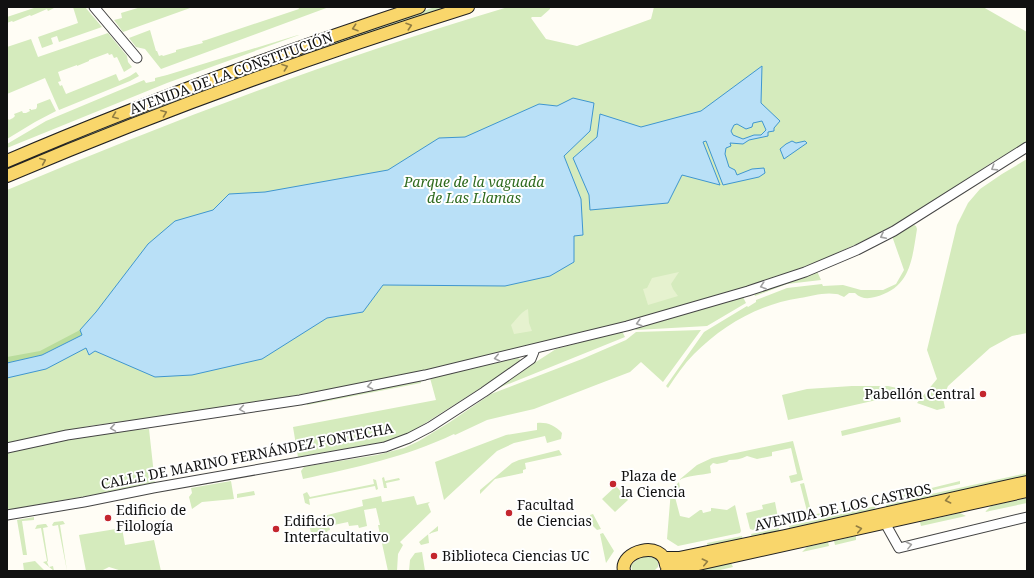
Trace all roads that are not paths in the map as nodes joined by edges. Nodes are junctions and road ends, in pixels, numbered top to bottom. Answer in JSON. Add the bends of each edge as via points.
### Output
{"nodes":[{"id":1,"x":94,"y":7,"type":"edge"},
{"id":2,"x":419,"y":7,"type":"edge"},
{"id":3,"x":468,"y":7,"type":"edge"},
{"id":4,"x":137,"y":58,"type":"dead end"},
{"id":5,"x":1027,"y":147,"type":"edge"},
{"id":6,"x":7,"y":161,"type":"edge"},
{"id":7,"x":7,"y":176,"type":"edge"},
{"id":8,"x":535,"y":349,"type":"junction"},
{"id":9,"x":7,"y":448,"type":"edge"},
{"id":10,"x":1027,"y":482,"type":"edge"},
{"id":11,"x":1027,"y":491,"type":"edge"},
{"id":12,"x":7,"y":515,"type":"edge"},
{"id":13,"x":1027,"y":517,"type":"edge"},
{"id":14,"x":885,"y":523,"type":"junction"},
{"id":15,"x":664,"y":558,"type":"junction"},
{"id":16,"x":622,"y":570,"type":"edge"},
{"id":17,"x":665,"y":571,"type":"edge"}],
"edges":[{"from":1,"to":4,"type":"street"},
{"from":2,"to":6,"type":"main road","name":"AVENIDA DE LA CONSTITUCIÓN","one_way":true,"via":[[200,83]]},
{"from":7,"to":3,"type":"main road","name":"AVENIDA DE LA CONSTITUCIÓN","one_way":true,"via":[[269,73]]},
{"from":5,"to":8,"type":"street","one_way":true,"via":[[894,231],[805,272],[627,326]]},
{"from":8,"to":9,"type":"street","one_way":true,"via":[[300,400],[67,435]]},
{"from":8,"to":12,"type":"street","name":"CALLE DE MARINO FERNÁNDEZ FONTECHA","via":[[531,359],[514,372],[430,427],[398,443]]},
{"from":10,"to":15,"type":"main road","name":"AVENIDA DE LOS CASTROS","one_way":true,"via":[[785,536],[679,558]]},
{"from":11,"to":14,"type":"main road","name":"AVENIDA DE LOS CASTROS"},
{"from":14,"to":13,"type":"street","name":"AVENIDA DE LOS CASTROS","one_way":true,"via":[[899,548]]},
{"from":17,"to":14,"type":"main road","name":"AVENIDA DE LOS CASTROS","one_way":true},
{"from":15,"to":16,"type":"main road","via":[[654,551],[638,552],[630,556]]},
{"from":15,"to":17,"type":"main road"}]}
